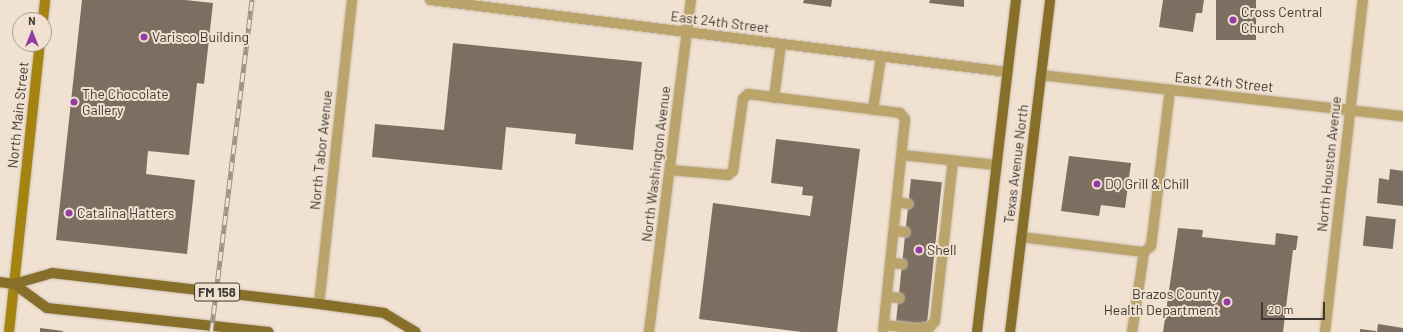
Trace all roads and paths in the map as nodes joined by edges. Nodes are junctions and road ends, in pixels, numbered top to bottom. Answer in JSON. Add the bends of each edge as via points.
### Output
{"nodes":[{"id":1,"x":45,"y":0,"type":"edge"},
{"id":2,"x":352,"y":0,"type":"edge"},
{"id":3,"x":430,"y":0,"type":"edge"},
{"id":4,"x":691,"y":0,"type":"edge"},
{"id":5,"x":1016,"y":0,"type":"edge"},
{"id":6,"x":1050,"y":0,"type":"edge"},
{"id":7,"x":1362,"y":0,"type":"edge"},
{"id":8,"x":44,"y":12,"type":"edge"},
{"id":9,"x":687,"y":33,"type":"junction"},
{"id":10,"x":781,"y":44,"type":"junction"},
{"id":11,"x":39,"y":52,"type":"edge"},
{"id":12,"x":881,"y":57,"type":"junction"},
{"id":13,"x":1007,"y":72,"type":"junction"},
{"id":14,"x":1041,"y":75,"type":"junction"},
{"id":15,"x":1170,"y":90,"type":"junction"},
{"id":16,"x":774,"y":98,"type":"junction"},
{"id":17,"x":873,"y":110,"type":"junction"},
{"id":18,"x":1349,"y":110,"type":"junction"},
{"id":19,"x":1403,"y":116,"type":"edge"},
{"id":20,"x":902,"y":155,"type":"junction"},
{"id":21,"x":953,"y":161,"type":"junction"},
{"id":22,"x":996,"y":165,"type":"junction"},
{"id":23,"x":670,"y":170,"type":"junction"},
{"id":24,"x":897,"y":202,"type":"junction"},
{"id":25,"x":908,"y":204,"type":"dead end"},
{"id":26,"x":894,"y":231,"type":"junction"},
{"id":27,"x":905,"y":232,"type":"dead end"},
{"id":28,"x":1021,"y":237,"type":"junction"},
{"id":29,"x":1144,"y":252,"type":"junction"},
{"id":30,"x":0,"y":282,"type":"edge"},
{"id":31,"x":14,"y":284,"type":"junction"},
{"id":32,"x":888,"y":297,"type":"junction"},
{"id":33,"x":898,"y":298,"type":"dead end"},
{"id":34,"x":319,"y":304,"type":"junction"},
{"id":35,"x":884,"y":330,"type":"edge"},
{"id":36,"x":9,"y":332,"type":"edge"},
{"id":37,"x":269,"y":332,"type":"edge"},
{"id":38,"x":416,"y":332,"type":"edge"},
{"id":39,"x":649,"y":332,"type":"edge"},
{"id":40,"x":977,"y":332,"type":"edge"},
{"id":41,"x":1010,"y":332,"type":"edge"},
{"id":42,"x":1132,"y":332,"type":"edge"},
{"id":43,"x":1325,"y":332,"type":"edge"}],
"edges":[{"from":1,"to":8,"type":"street"},
{"from":2,"to":34,"type":"street","name":"North Tabor Avenue"},
{"from":3,"to":9,"type":"street","name":"East 24th Street"},
{"from":4,"to":9,"type":"street","name":"North Washington Avenue"},
{"from":5,"to":13,"type":"main road","name":"Texas Avenue North"},
{"from":6,"to":14,"type":"main road","name":"Texas Avenue North"},
{"from":7,"to":18,"type":"street","name":"North Houston Avenue"},
{"from":9,"to":10,"type":"street","name":"East 24th Street"},
{"from":9,"to":23,"type":"street","name":"North Washington Avenue"},
{"from":10,"to":12,"type":"street","name":"East 24th Street"},
{"from":10,"to":16,"type":"street"},
{"from":11,"to":31,"type":"street","name":"North Main Street"},
{"from":12,"to":13,"type":"street","name":"East 24th Street"},
{"from":12,"to":17,"type":"street"},
{"from":13,"to":22,"type":"main road","name":"Texas Avenue North"},
{"from":14,"to":15,"type":"street","name":"East 24th Street"},
{"from":14,"to":28,"type":"main road","name":"Texas Avenue North"},
{"from":15,"to":18,"type":"street","name":"East 24th Street"},
{"from":15,"to":29,"type":"street","via":[[1151,246]]},
{"from":16,"to":17,"type":"street"},
{"from":16,"to":23,"type":"street","via":[[748,94],[743,99],[733,171],[728,175]]},
{"from":17,"to":20,"type":"street","via":[[900,114],[905,120]]},
{"from":18,"to":19,"type":"street","name":"East 24th Street"},
{"from":18,"to":43,"type":"street","name":"North Houston Avenue"},
{"from":20,"to":21,"type":"street"},
{"from":20,"to":24,"type":"street"},
{"from":21,"to":22,"type":"street"},
{"from":21,"to":35,"type":"street","via":[[940,236],[933,301],[935,321],[930,327]]},
{"from":22,"to":40,"type":"main road","name":"Texas Avenue North"},
{"from":23,"to":39,"type":"street","name":"North Washington Avenue"},
{"from":24,"to":25,"type":"street"},
{"from":24,"to":26,"type":"street"},
{"from":26,"to":27,"type":"street"},
{"from":26,"to":32,"type":"street","via":[[897,264]]},
{"from":28,"to":29,"type":"street"},
{"from":28,"to":41,"type":"main road","name":"Texas Avenue North"},
{"from":29,"to":42,"type":"street"},
{"from":30,"to":31,"type":"main road","number":"FM 158"},
{"from":31,"to":34,"type":"main road","number":"FM 158","via":[[52,273]]},
{"from":31,"to":36,"type":"street","name":"North Main Street"},
{"from":31,"to":37,"type":"main road","number":"FM 158","via":[[46,308]]},
{"from":32,"to":33,"type":"street"},
{"from":32,"to":35,"type":"street"},
{"from":34,"to":38,"type":"main road","number":"FM 158","via":[[384,313]]}]}
